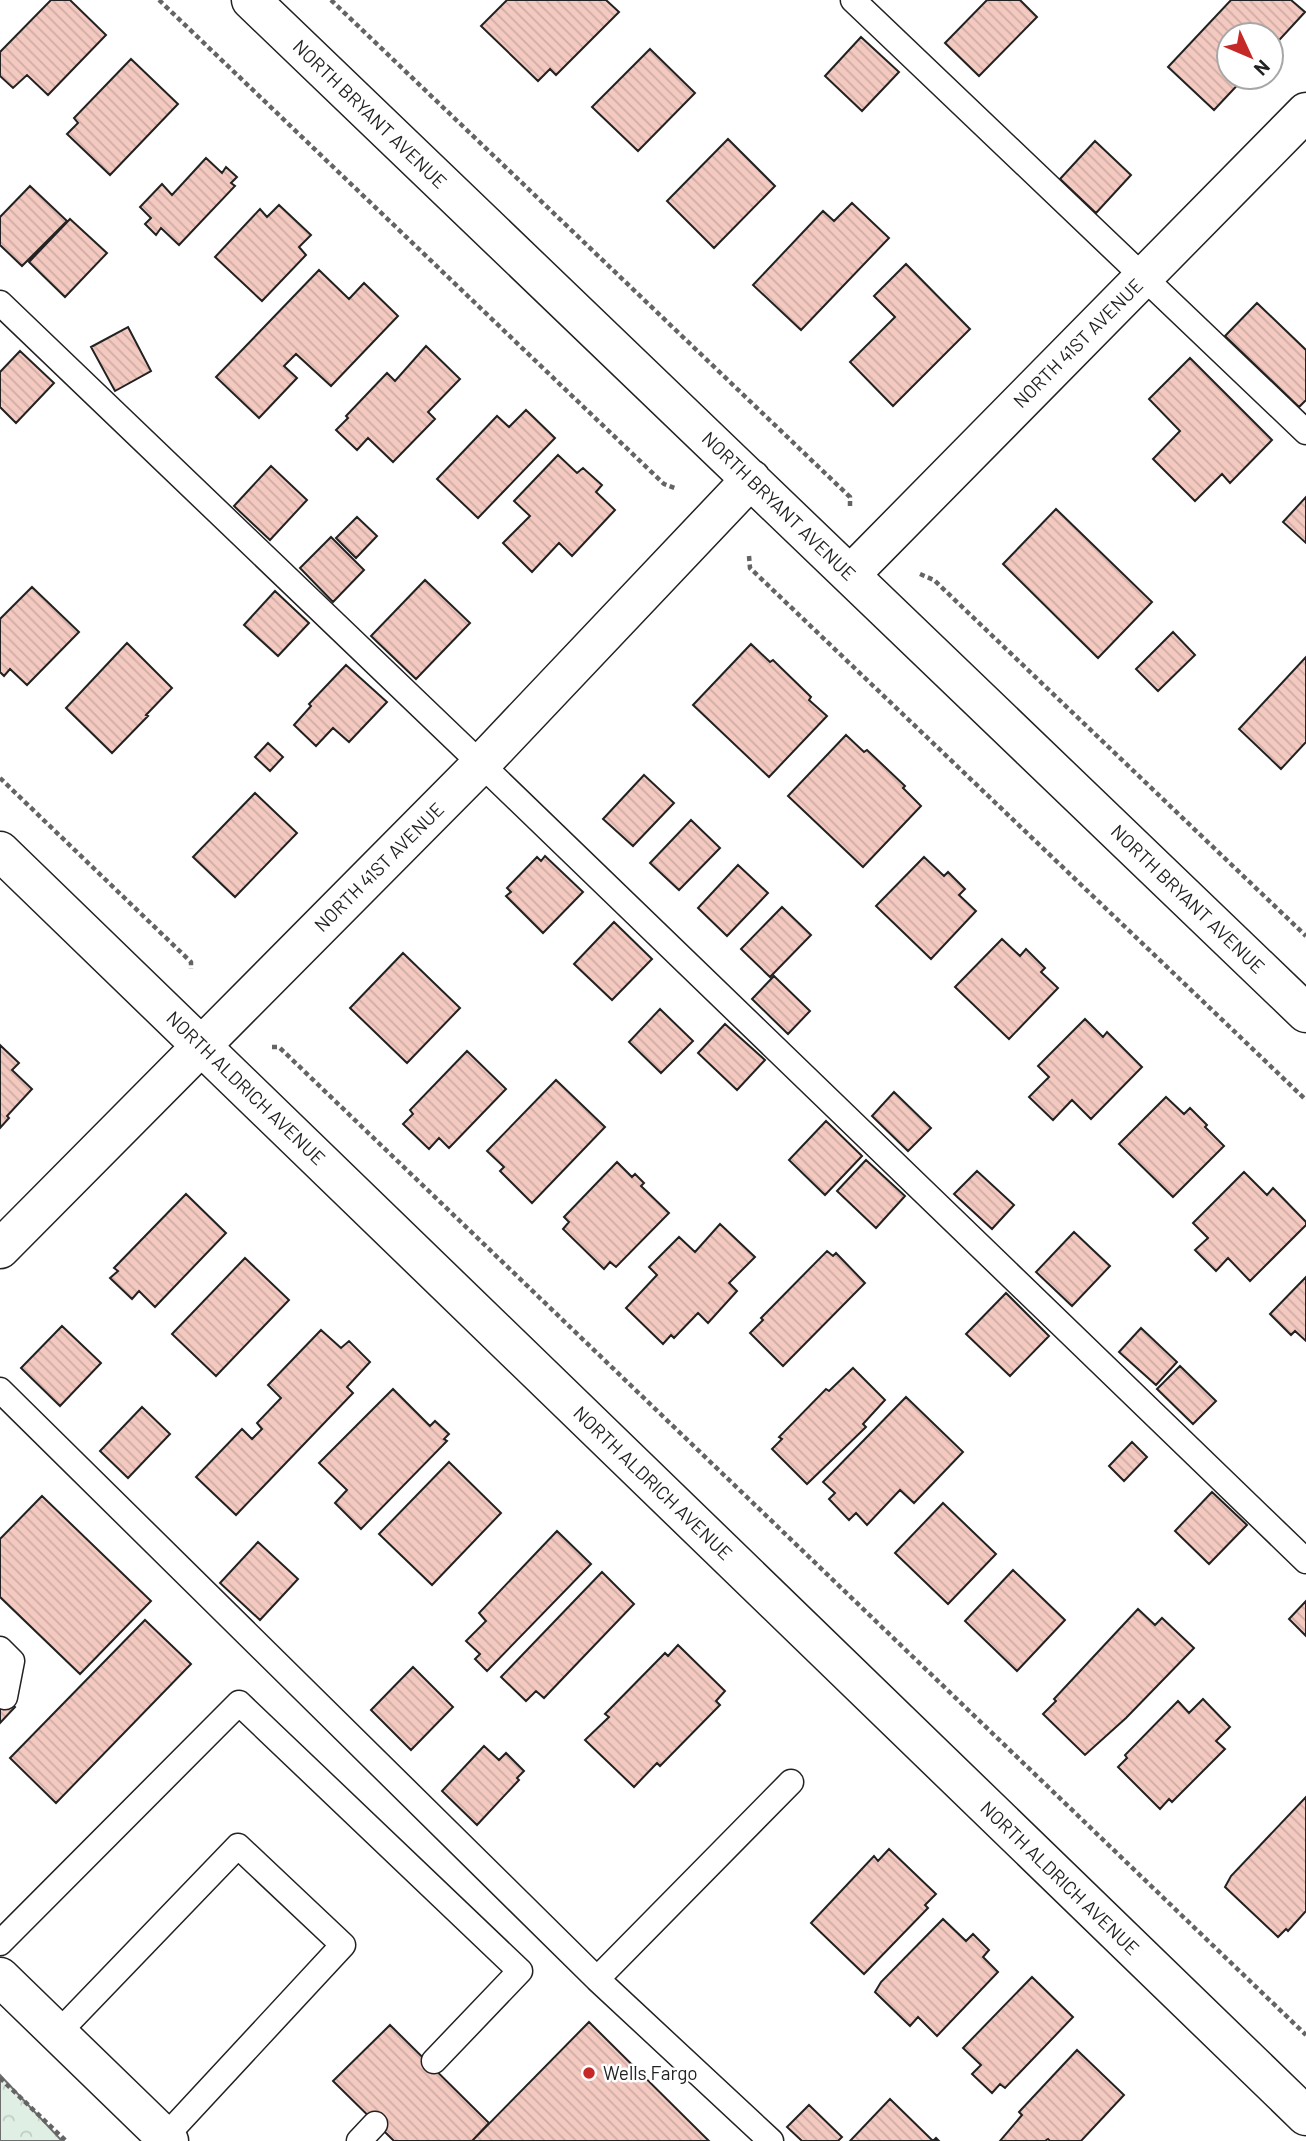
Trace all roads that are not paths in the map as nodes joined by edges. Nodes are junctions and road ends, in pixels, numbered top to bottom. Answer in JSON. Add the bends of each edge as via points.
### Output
{"nodes":[{"id":1,"x":251,"y":0,"type":"edge"},
{"id":2,"x":853,"y":0,"type":"edge"},
{"id":3,"x":1306,"y":112,"type":"edge"},
{"id":4,"x":1143,"y":277,"type":"junction"},
{"id":5,"x":0,"y":303,"type":"edge"},
{"id":6,"x":1306,"y":432,"type":"edge"},
{"id":7,"x":751,"y":479,"type":"junction"},
{"id":8,"x":850,"y":575,"type":"junction"},
{"id":9,"x":481,"y":764,"type":"junction"},
{"id":10,"x":0,"y":850,"type":"edge"},
{"id":11,"x":1306,"y":1013,"type":"edge"},
{"id":12,"x":202,"y":1045,"type":"junction"},
{"id":13,"x":0,"y":1249,"type":"edge"},
{"id":14,"x":0,"y":1390,"type":"edge"},
{"id":15,"x":1306,"y":1561,"type":"edge"},
{"id":16,"x":0,"y":1648,"type":"edge"},
{"id":17,"x":5,"y":1697,"type":"dead end"},
{"id":18,"x":791,"y":1782,"type":"dead end"},
{"id":19,"x":0,"y":1943,"type":"edge"},
{"id":20,"x":0,"y":1977,"type":"edge"},
{"id":21,"x":597,"y":1979,"type":"junction"},
{"id":22,"x":58,"y":2033,"type":"junction"},
{"id":23,"x":434,"y":2061,"type":"dead end"},
{"id":24,"x":1306,"y":2116,"type":"edge"},
{"id":25,"x":167,"y":2139,"type":"edge"},
{"id":26,"x":771,"y":2141,"type":"edge"}],
"edges":[{"from":1,"to":7,"type":"street","name":"NORTH BRYANT AVENUE"},
{"from":2,"to":4,"type":"lane"},
{"from":3,"to":4,"type":"street","name":"NORTH 41ST AVENUE"},
{"from":4,"to":6,"type":"lane"},
{"from":4,"to":8,"type":"street","name":"NORTH 41ST AVENUE"},
{"from":5,"to":9,"type":"lane"},
{"from":7,"to":8,"type":"street","name":"NORTH BRYANT AVENUE"},
{"from":7,"to":9,"type":"street","name":"NORTH 41ST AVENUE"},
{"from":8,"to":11,"type":"street","name":"NORTH BRYANT AVENUE"},
{"from":9,"to":12,"type":"street","name":"NORTH 41ST AVENUE"},
{"from":9,"to":15,"type":"lane"},
{"from":10,"to":12,"type":"street","name":"NORTH ALDRICH AVENUE"},
{"from":12,"to":13,"type":"street","name":"NORTH 41ST AVENUE"},
{"from":12,"to":24,"type":"street","name":"NORTH ALDRICH AVENUE"},
{"from":14,"to":21,"type":"lane"},
{"from":16,"to":17,"type":"lane","via":[[12,1661]]},
{"from":18,"to":21,"type":"lane"},
{"from":19,"to":23,"type":"lane","via":[[239,1703],[520,1971]]},
{"from":20,"to":22,"type":"street"},
{"from":21,"to":26,"type":"lane"},
{"from":22,"to":25,"type":"street"},
{"from":22,"to":25,"type":"lane","via":[[238,1846],[343,1945]]}]}
